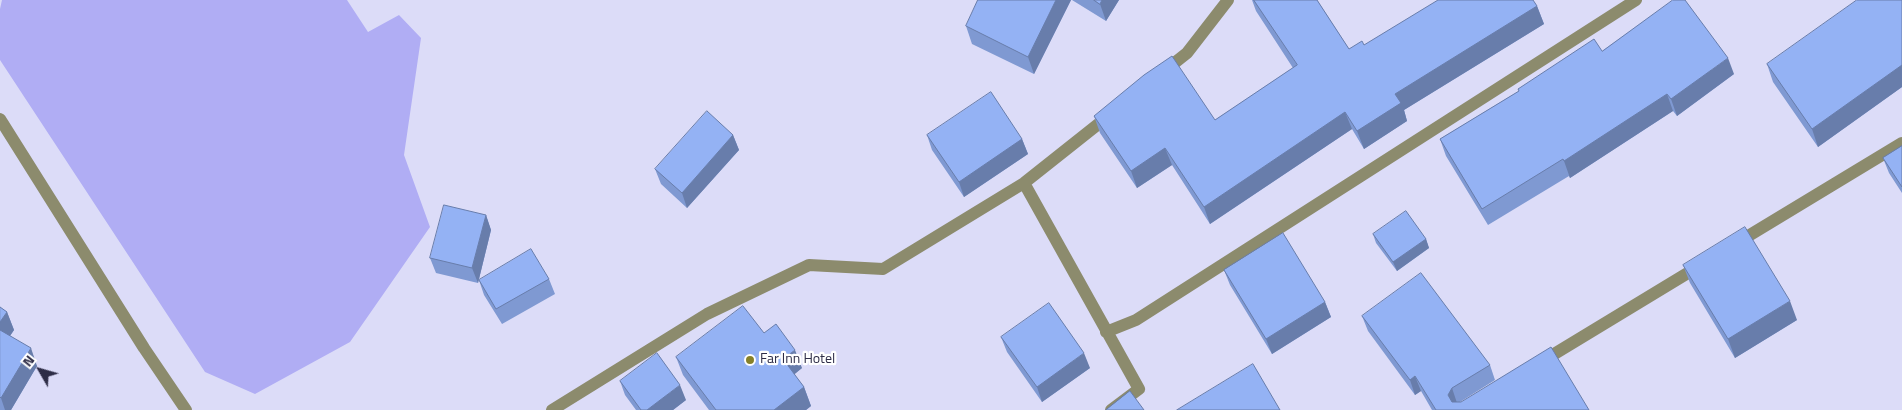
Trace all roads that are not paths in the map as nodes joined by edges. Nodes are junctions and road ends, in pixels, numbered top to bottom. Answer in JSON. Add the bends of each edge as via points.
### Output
{"nodes":[{"id":1,"x":1228,"y":0,"type":"edge"},
{"id":2,"x":1636,"y":0,"type":"edge"},
{"id":3,"x":1156,"y":78,"type":"edge"},
{"id":4,"x":1118,"y":109,"type":"edge"},
{"id":5,"x":0,"y":119,"type":"edge"},
{"id":6,"x":1902,"y":143,"type":"edge"},
{"id":7,"x":1024,"y":183,"type":"junction"},
{"id":8,"x":1106,"y":332,"type":"junction"},
{"id":9,"x":1530,"y":369,"type":"edge"},
{"id":10,"x":186,"y":410,"type":"edge"},
{"id":11,"x":552,"y":410,"type":"edge"},
{"id":12,"x":1111,"y":410,"type":"edge"}],
"edges":[{"from":1,"to":3,"type":"street","via":[[1187,53]]},
{"from":2,"to":8,"type":"street","via":[[1136,320]]},
{"from":4,"to":7,"type":"street"},
{"from":5,"to":10,"type":"street"},
{"from":6,"to":9,"type":"street"},
{"from":7,"to":8,"type":"street"},
{"from":7,"to":11,"type":"street","via":[[883,269],[809,265],[800,269],[707,314]]},
{"from":8,"to":12,"type":"street","via":[[1139,389]]}]}
